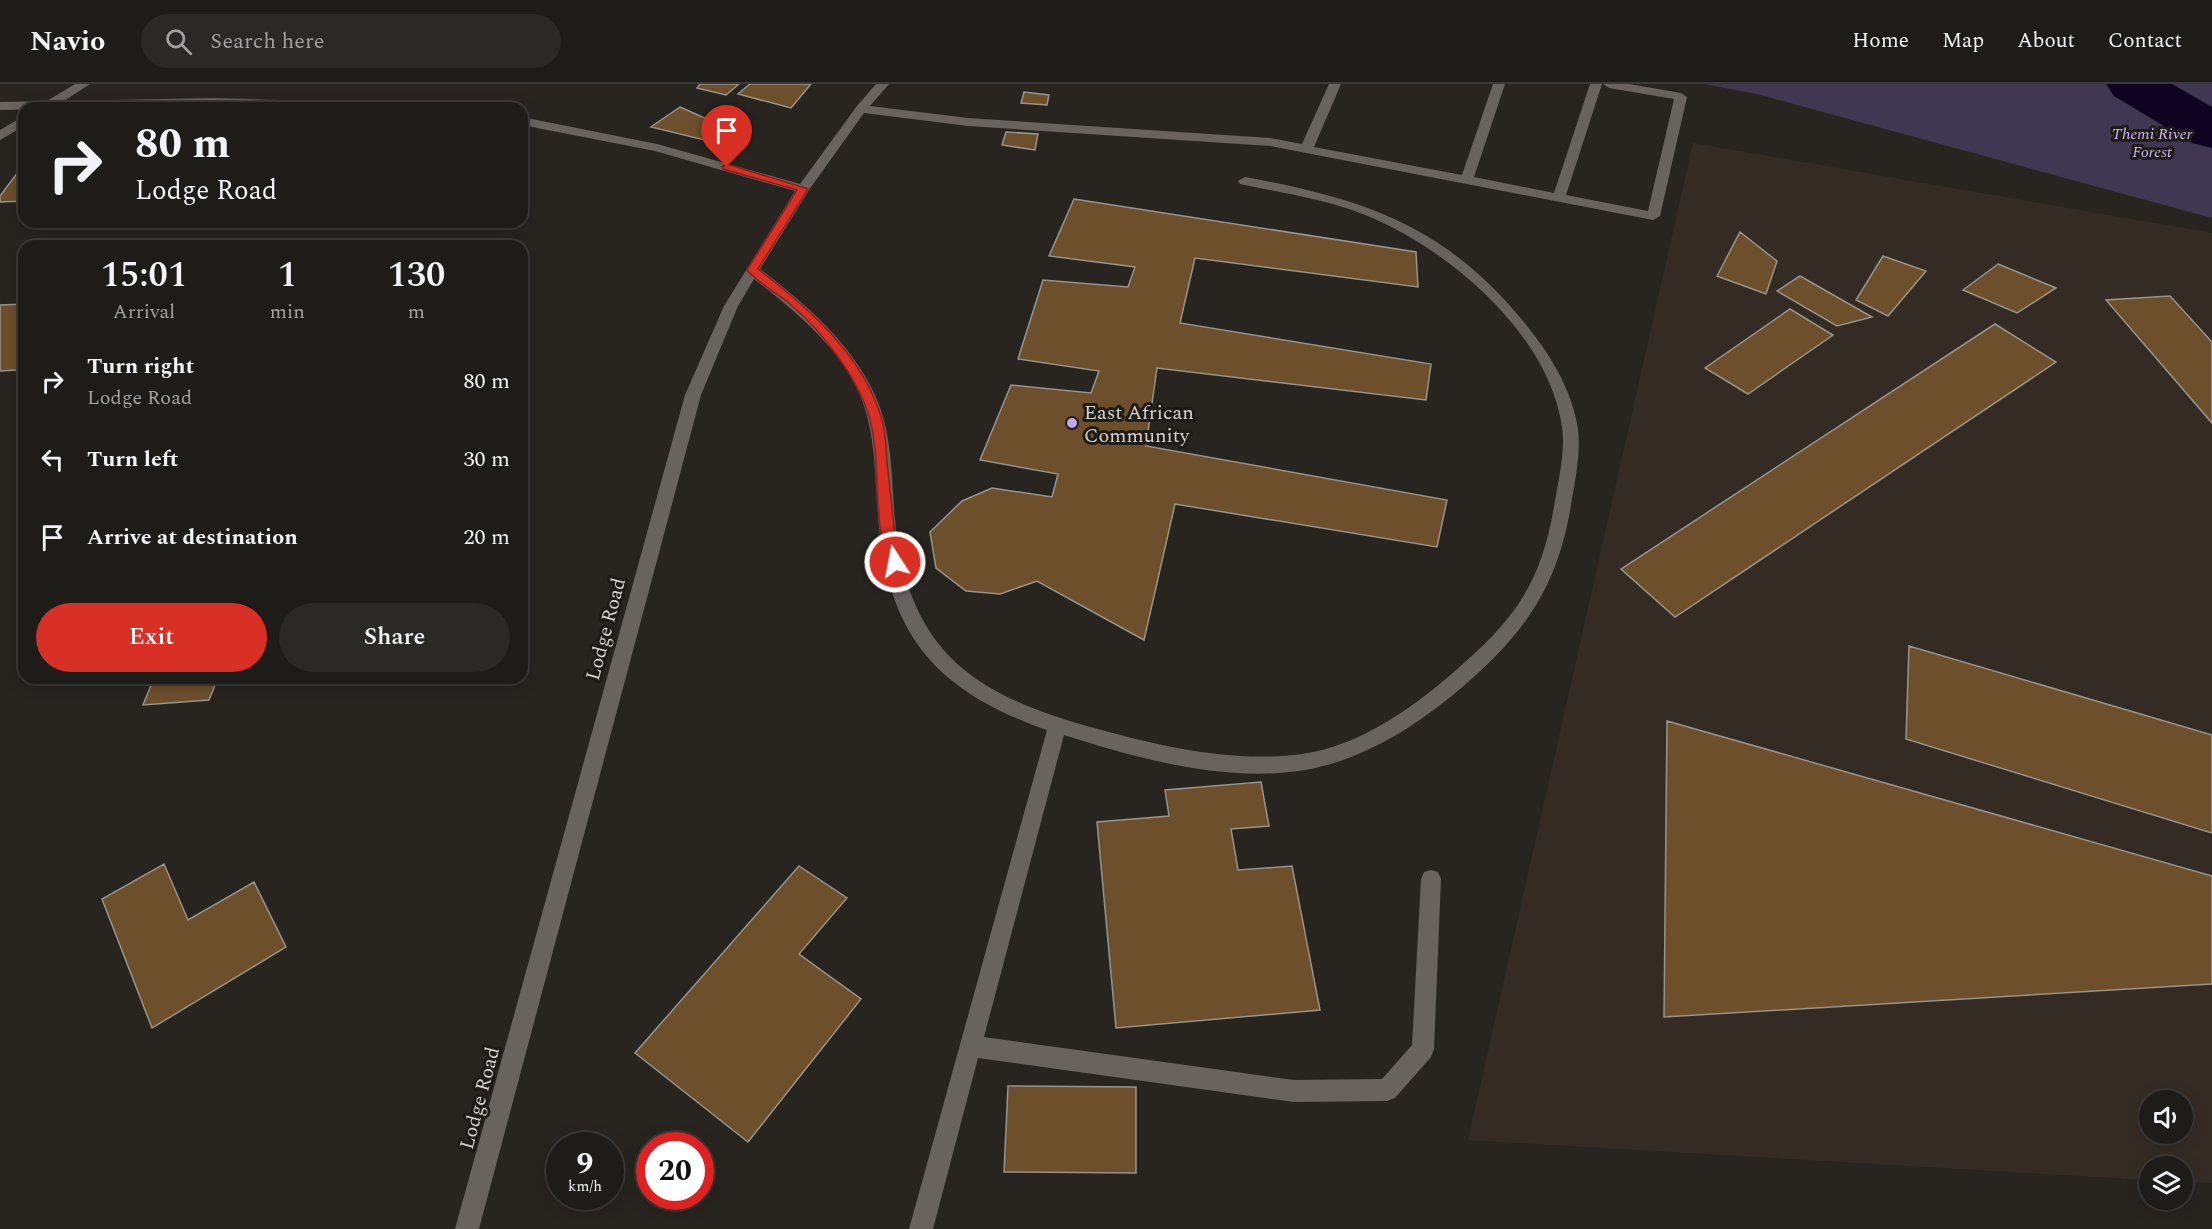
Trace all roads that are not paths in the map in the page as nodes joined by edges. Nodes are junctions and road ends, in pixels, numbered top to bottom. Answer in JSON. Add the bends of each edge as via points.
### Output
{"nodes":[{"id":1,"x":84,"y":84,"type":"edge"},
{"id":2,"x":883,"y":84,"type":"edge"},
{"id":3,"x":1335,"y":84,"type":"edge"},
{"id":4,"x":1499,"y":84,"type":"edge"},
{"id":5,"x":1596,"y":84,"type":"edge"},
{"id":6,"x":1610,"y":84,"type":"edge"},
{"id":7,"x":53,"y":102,"type":"edge"},
{"id":8,"x":0,"y":106,"type":"edge"},
{"id":9,"x":18,"y":106,"type":"edge"},
{"id":10,"x":861,"y":109,"type":"junction"},
{"id":11,"x":528,"y":122,"type":"edge"},
{"id":12,"x":18,"y":124,"type":"edge"},
{"id":13,"x":0,"y":136,"type":"edge"},
{"id":14,"x":1307,"y":148,"type":"junction"},
{"id":15,"x":1245,"y":181,"type":"dead end"},
{"id":16,"x":1466,"y":181,"type":"junction"},
{"id":17,"x":803,"y":189,"type":"junction"},
{"id":18,"x":1559,"y":197,"type":"junction"},
{"id":19,"x":752,"y":270,"type":"junction"},
{"id":20,"x":1057,"y":726,"type":"junction"},
{"id":21,"x":1431,"y":879,"type":"dead end"},
{"id":22,"x":970,"y":1046,"type":"junction"},
{"id":23,"x":467,"y":1229,"type":"edge"},
{"id":24,"x":921,"y":1229,"type":"edge"}],
"edges":[{"from":1,"to":7,"type":"street"},
{"from":2,"to":10,"type":"street","name":"Lodge Road"},
{"from":3,"to":14,"type":"street"},
{"from":4,"to":16,"type":"street"},
{"from":5,"to":18,"type":"street"},
{"from":6,"to":18,"type":"street","via":[[1681,97],[1653,216]]},
{"from":8,"to":9,"type":"street"},
{"from":10,"to":14,"type":"street","via":[[957,121],[1270,142]]},
{"from":10,"to":17,"type":"street","name":"Lodge Road"},
{"from":11,"to":17,"type":"street","via":[[657,148]]},
{"from":12,"to":13,"type":"street"},
{"from":14,"to":16,"type":"street"},
{"from":15,"to":20,"type":"street","via":[[1317,195],[1397,223],[1440,246],[1512,315],[1555,380],[1564,399],[1571,435],[1562,517],[1548,571],[1517,625],[1444,693],[1390,727],[1308,762],[1207,759],[1136,749]]},
{"from":16,"to":18,"type":"street"},
{"from":17,"to":19,"type":"street","name":"Lodge Road"},
{"from":19,"to":20,"type":"street","via":[[796,303],[843,356],[862,386],[877,421],[890,544],[905,599],[923,640],[942,665],[970,688],[1003,706]]},
{"from":19,"to":23,"type":"street","name":"Lodge Road","via":[[731,306],[693,395]]},
{"from":20,"to":22,"type":"street"},
{"from":21,"to":22,"type":"street","via":[[1423,1049],[1387,1090],[1294,1091]]},
{"from":22,"to":24,"type":"street"}]}
